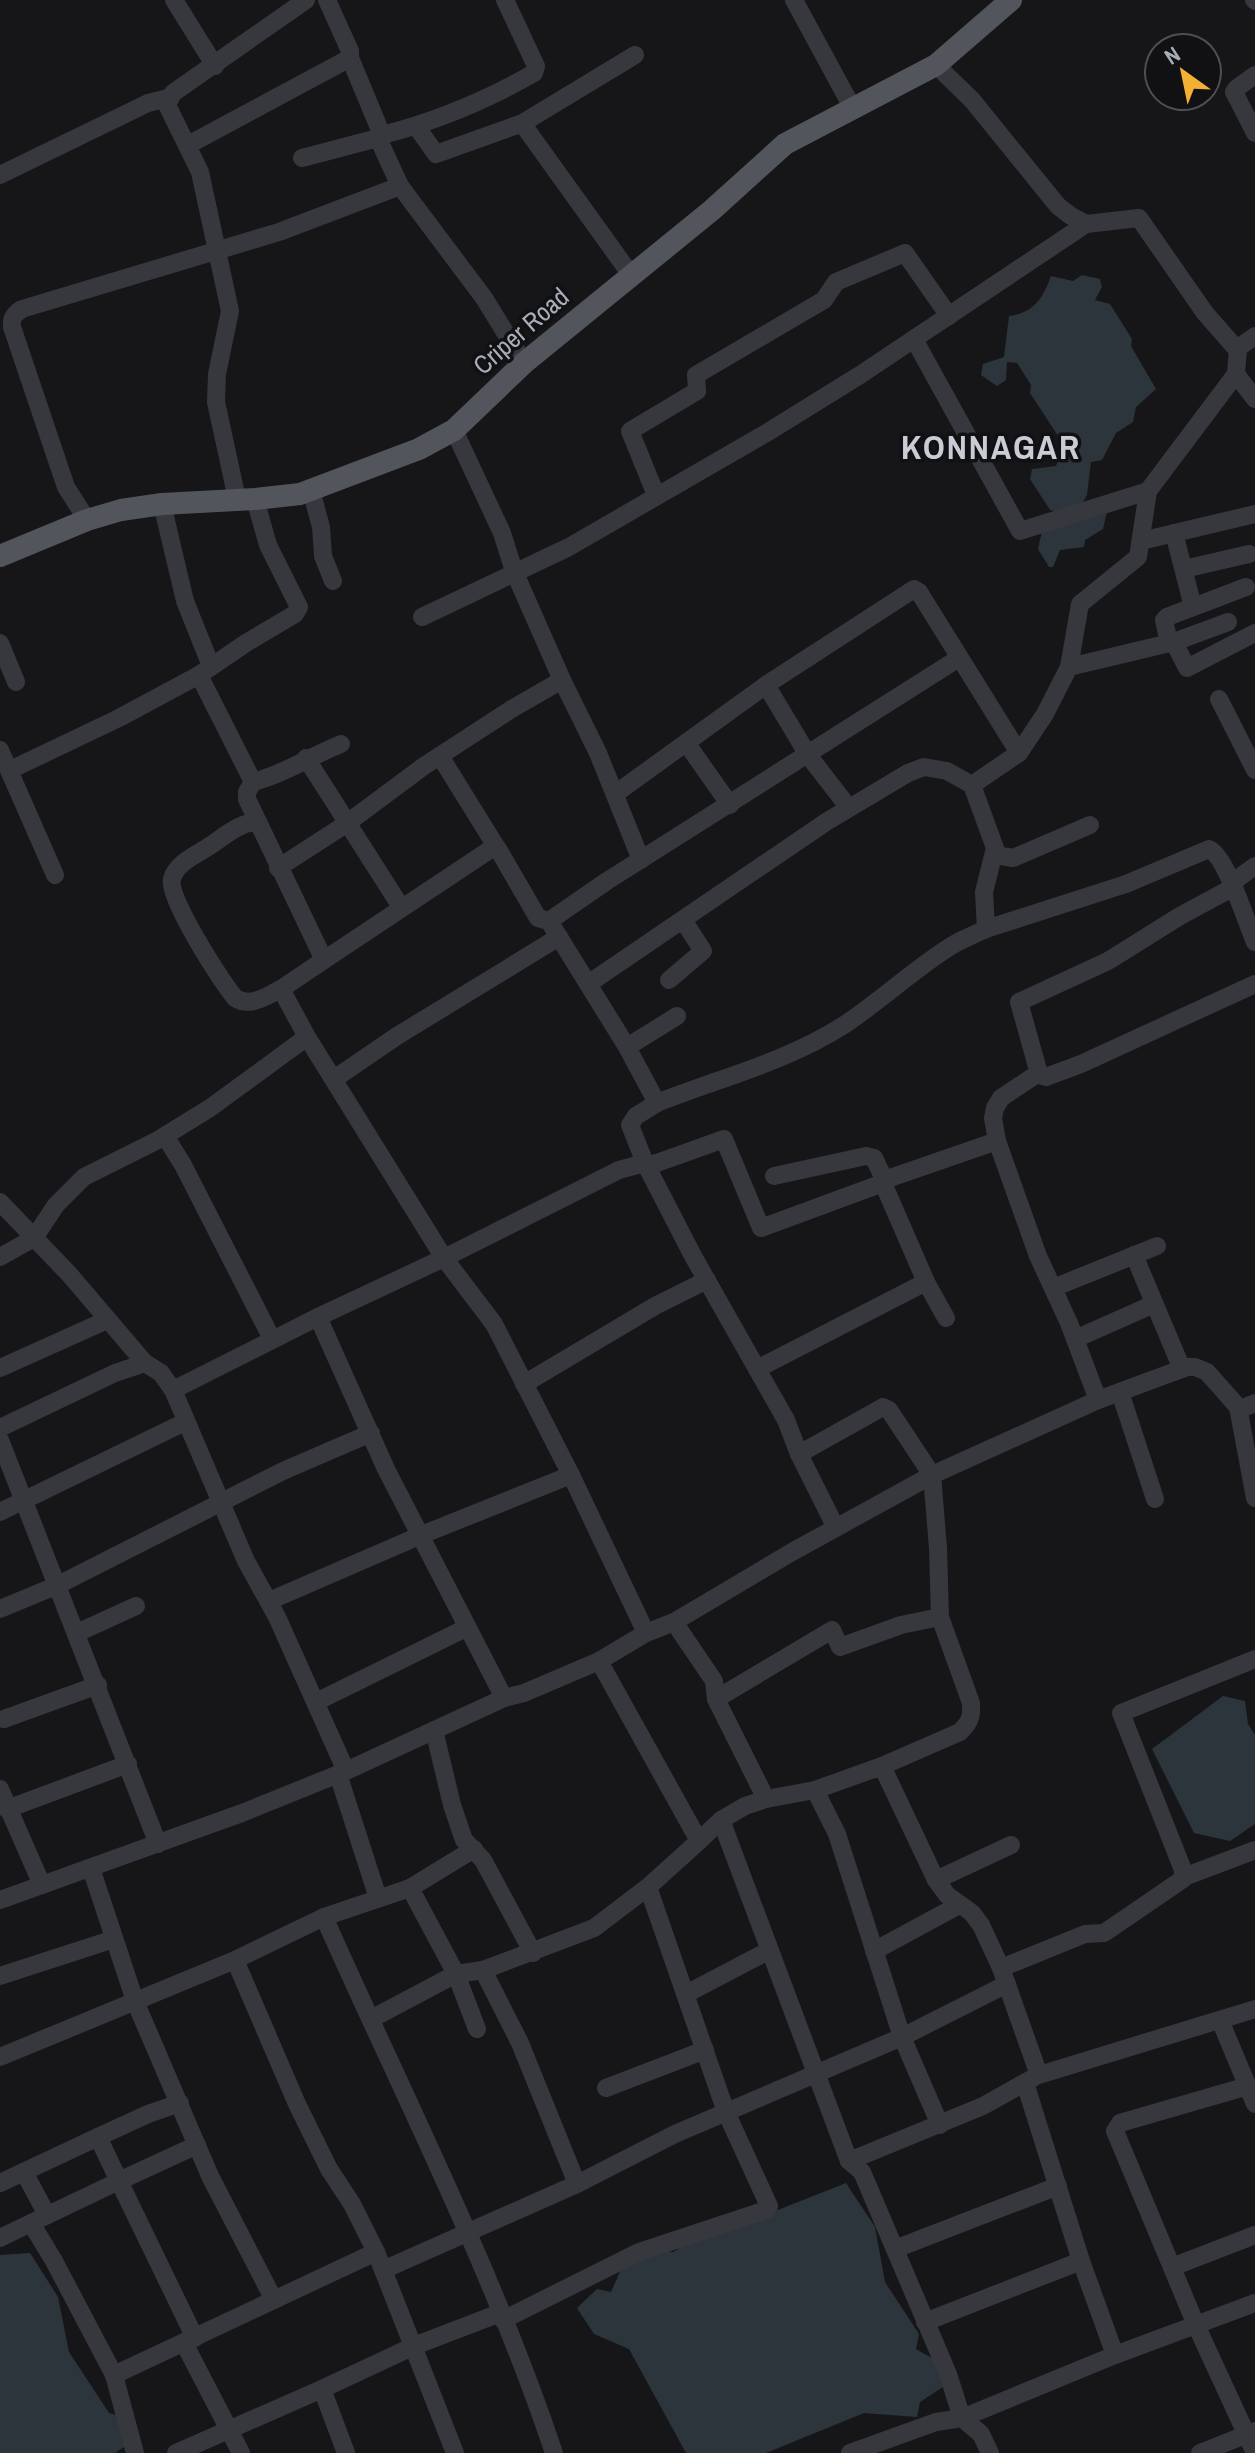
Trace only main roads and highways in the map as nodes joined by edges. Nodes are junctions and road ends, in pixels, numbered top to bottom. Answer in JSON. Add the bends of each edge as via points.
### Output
{"nodes":[{"id":1,"x":1011,"y":0,"type":"edge"},
{"id":2,"x":0,"y":556,"type":"edge"}],
"edges":[{"from":1,"to":2,"type":"main road","name":"Criper Road","via":[[936,65],[785,144],[524,363],[454,430],[419,449],[300,494],[121,510]]}]}
